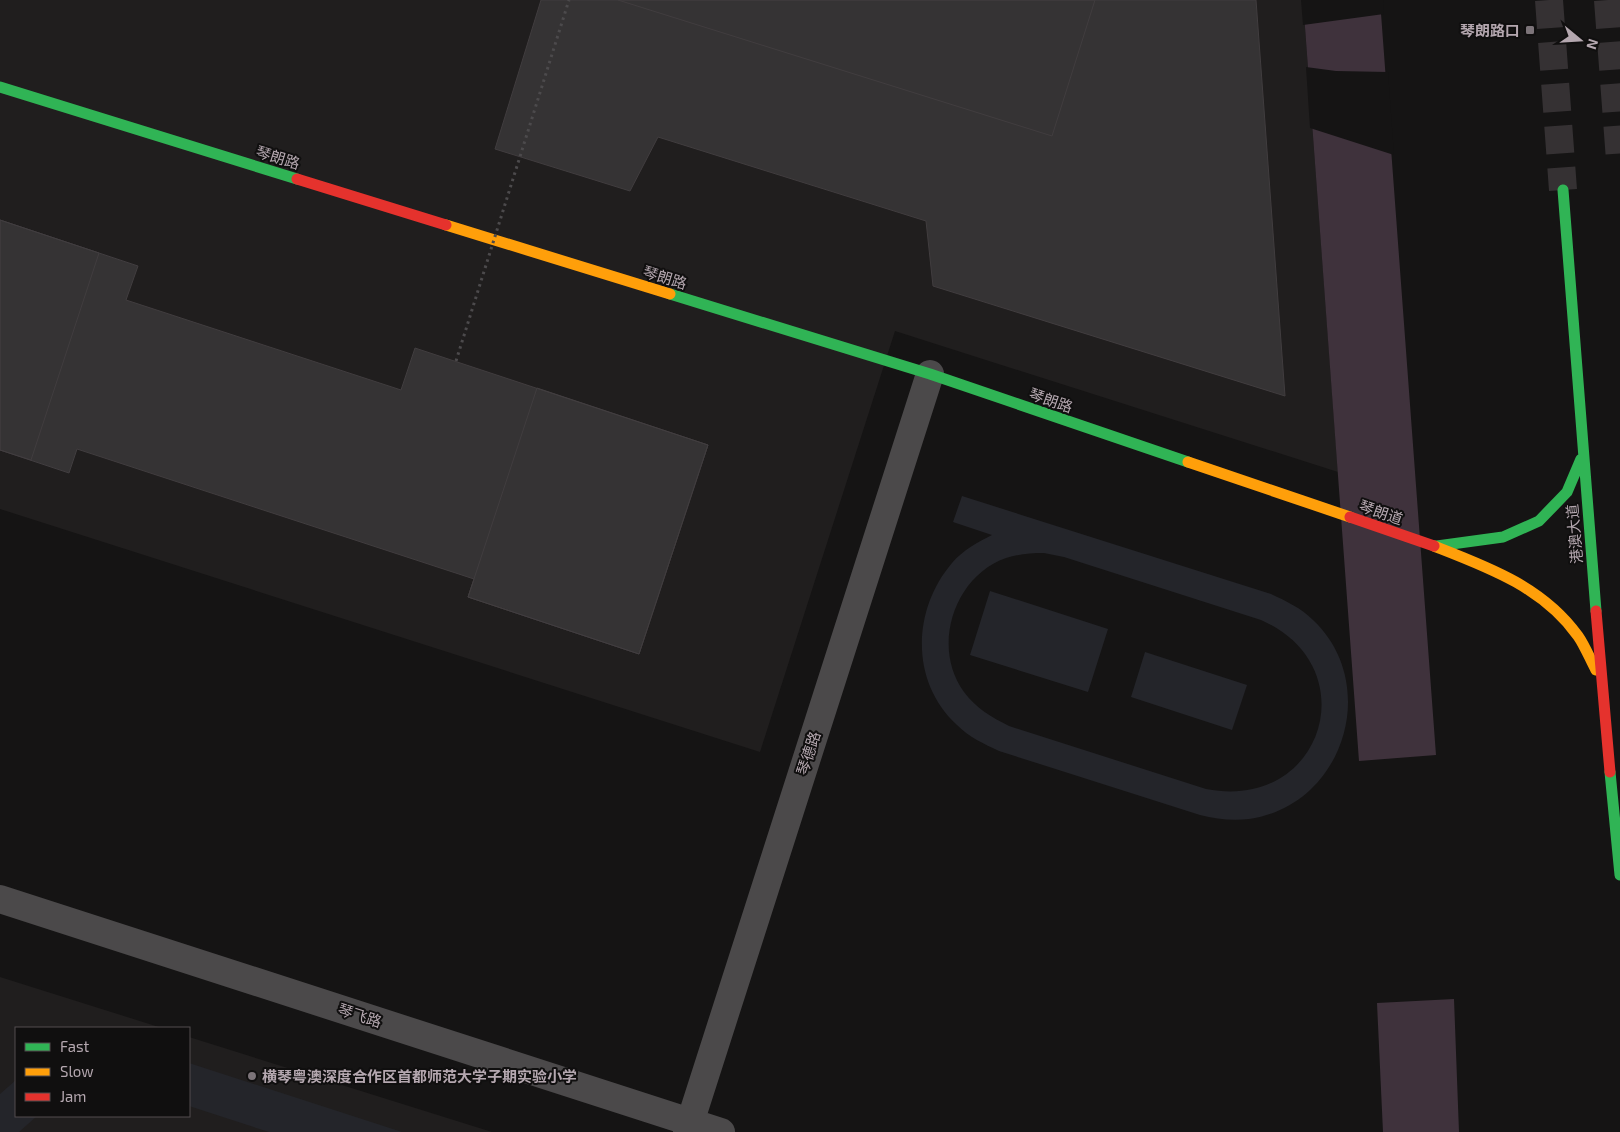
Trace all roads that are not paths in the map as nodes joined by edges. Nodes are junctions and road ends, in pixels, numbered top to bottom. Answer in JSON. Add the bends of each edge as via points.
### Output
{"nodes":[{"id":1,"x":0,"y":87,"type":"edge"},
{"id":2,"x":1563,"y":190,"type":"tunnel mouth"},
{"id":3,"x":930,"y":374,"type":"junction"},
{"id":4,"x":1583,"y":456,"type":"junction"},
{"id":5,"x":1318,"y":506,"type":"joint"},
{"id":6,"x":1434,"y":546,"type":"junction"},
{"id":7,"x":1602,"y":681,"type":"junction"},
{"id":8,"x":1620,"y":875,"type":"edge"},
{"id":9,"x":0,"y":899,"type":"edge"},
{"id":10,"x":689,"y":1127,"type":"edge"},
{"id":11,"x":721,"y":1132,"type":"edge"}],
"edges":[{"from":1,"to":3,"type":"street","name":"琴朗路"},
{"from":2,"to":4,"type":"street","name":"港澳大道"},
{"from":3,"to":5,"type":"street","name":"琴朗路"},
{"from":3,"to":10,"type":"street","name":"琴德路"},
{"from":4,"to":6,"type":"street","via":[[1567,492],[1538,521],[1502,537]]},
{"from":4,"to":7,"type":"street","name":"港澳大道"},
{"from":5,"to":6,"type":"street","name":"琴朗道"},
{"from":6,"to":7,"type":"street","name":"琴朗道","via":[[1499,572],[1544,598],[1578,635]]},
{"from":7,"to":8,"type":"street","name":"港澳大道"},
{"from":9,"to":10,"type":"street","name":"琴飞路"},
{"from":10,"to":11,"type":"street","name":"琴飞路"}]}
